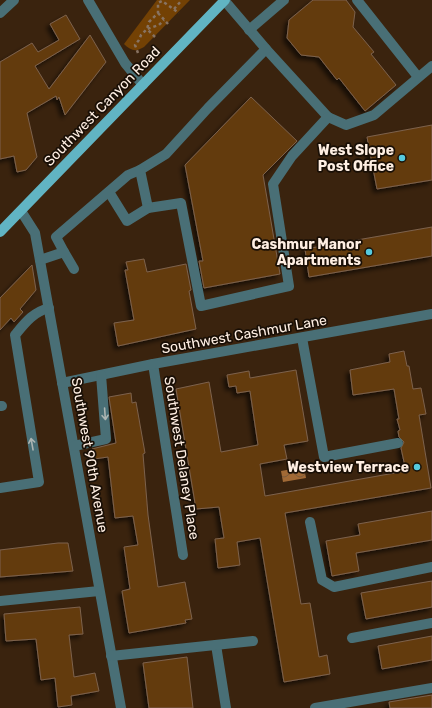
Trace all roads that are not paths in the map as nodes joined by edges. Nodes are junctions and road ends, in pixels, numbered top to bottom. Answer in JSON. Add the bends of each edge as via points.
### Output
{"nodes":[{"id":1,"x":14,"y":0,"type":"edge"},
{"id":2,"x":88,"y":0,"type":"edge"},
{"id":3,"x":224,"y":0,"type":"edge"},
{"id":4,"x":284,"y":0,"type":"edge"},
{"id":5,"x":357,"y":0,"type":"edge"},
{"id":6,"x":0,"y":13,"type":"edge"},
{"id":7,"x":249,"y":30,"type":"junction"},
{"id":8,"x":266,"y":49,"type":"junction"},
{"id":9,"x":432,"y":66,"type":"edge"},
{"id":10,"x":418,"y":78,"type":"junction"},
{"id":11,"x":142,"y":85,"type":"junction"},
{"id":12,"x":328,"y":116,"type":"junction"},
{"id":13,"x":140,"y":170,"type":"junction"},
{"id":14,"x":109,"y":192,"type":"junction"},
{"id":15,"x":148,"y":208,"type":"junction"},
{"id":16,"x":21,"y":211,"type":"junction"},
{"id":17,"x":0,"y":232,"type":"edge"},
{"id":18,"x":64,"y":252,"type":"junction"},
{"id":19,"x":40,"y":260,"type":"junction"},
{"id":20,"x":74,"y":269,"type":"dead end"},
{"id":21,"x":49,"y":308,"type":"junction"},
{"id":22,"x":432,"y":314,"type":"edge"},
{"id":23,"x":302,"y":338,"type":"junction"},
{"id":24,"x":153,"y":364,"type":"junction"},
{"id":25,"x":101,"y":375,"type":"junction"},
{"id":26,"x":62,"y":383,"type":"junction"},
{"id":27,"x":398,"y":443,"type":"dead end"},
{"id":28,"x":74,"y":446,"type":"junction"},
{"id":29,"x":0,"y":488,"type":"edge"},
{"id":30,"x":310,"y":522,"type":"dead end"},
{"id":31,"x":183,"y":555,"type":"dead end"},
{"id":32,"x":432,"y":567,"type":"edge"},
{"id":33,"x":99,"y":591,"type":"junction"},
{"id":34,"x":0,"y":601,"type":"edge"},
{"id":35,"x":432,"y":624,"type":"edge"},
{"id":36,"x":352,"y":638,"type":"dead end"},
{"id":37,"x":253,"y":641,"type":"dead end"},
{"id":38,"x":216,"y":645,"type":"junction"},
{"id":39,"x":112,"y":656,"type":"junction"},
{"id":40,"x":432,"y":688,"type":"edge"},
{"id":41,"x":121,"y":708,"type":"edge"},
{"id":42,"x":226,"y":708,"type":"edge"},
{"id":43,"x":315,"y":708,"type":"edge"}],
"edges":[{"from":1,"to":6,"type":"street"},
{"from":2,"to":11,"type":"street","via":[[125,63]]},
{"from":3,"to":7,"type":"street"},
{"from":3,"to":11,"type":"main road","name":"Southwest Canyon Road"},
{"from":4,"to":7,"type":"street"},
{"from":5,"to":10,"type":"street"},
{"from":7,"to":8,"type":"street"},
{"from":8,"to":12,"type":"street"},
{"from":8,"to":13,"type":"street","via":[[166,154]]},
{"from":9,"to":10,"type":"street"},
{"from":10,"to":12,"type":"street","via":[[374,115],[346,125]]},
{"from":11,"to":16,"type":"main road","name":"Southwest Canyon Road"},
{"from":12,"to":15,"type":"street","via":[[292,156],[273,184],[289,286],[201,306],[180,203]]},
{"from":13,"to":14,"type":"street","via":[[128,175]]},
{"from":13,"to":15,"type":"street"},
{"from":14,"to":15,"type":"street","via":[[127,221]]},
{"from":14,"to":18,"type":"street","via":[[56,237]]},
{"from":16,"to":17,"type":"main road","name":"Southwest Canyon Road"},
{"from":16,"to":19,"type":"street","name":"Southwest 90th Avenue","via":[[35,233]]},
{"from":18,"to":19,"type":"street"},
{"from":18,"to":20,"type":"street"},
{"from":19,"to":21,"type":"street","name":"Southwest 90th Avenue"},
{"from":21,"to":26,"type":"street","name":"Southwest 90th Avenue"},
{"from":29,"to":21,"type":"street","one_way":true,"via":[[39,482],[15,335],[30,317]]},
{"from":22,"to":23,"type":"street","name":"Southwest Cashmur Lane"},
{"from":23,"to":24,"type":"street","name":"Southwest Cashmur Lane"},
{"from":23,"to":27,"type":"street","via":[[324,457]]},
{"from":24,"to":25,"type":"street","name":"Southwest Cashmur Lane"},
{"from":24,"to":31,"type":"street","name":"Southwest Delaney Place"},
{"from":25,"to":26,"type":"street","name":"Southwest Cashmur Lane"},
{"from":25,"to":28,"type":"street","one_way":true,"via":[[106,439]]},
{"from":26,"to":28,"type":"street","name":"Southwest 90th Avenue"},
{"from":28,"to":33,"type":"street","name":"Southwest 90th Avenue"},
{"from":30,"to":32,"type":"street","via":[[322,580],[334,587]]},
{"from":33,"to":34,"type":"street"},
{"from":33,"to":39,"type":"street","name":"Southwest 90th Avenue"},
{"from":35,"to":36,"type":"street"},
{"from":37,"to":38,"type":"street"},
{"from":38,"to":39,"type":"street"},
{"from":38,"to":42,"type":"street"},
{"from":39,"to":41,"type":"street","name":"Southwest 90th Avenue"},
{"from":40,"to":43,"type":"street"}]}
